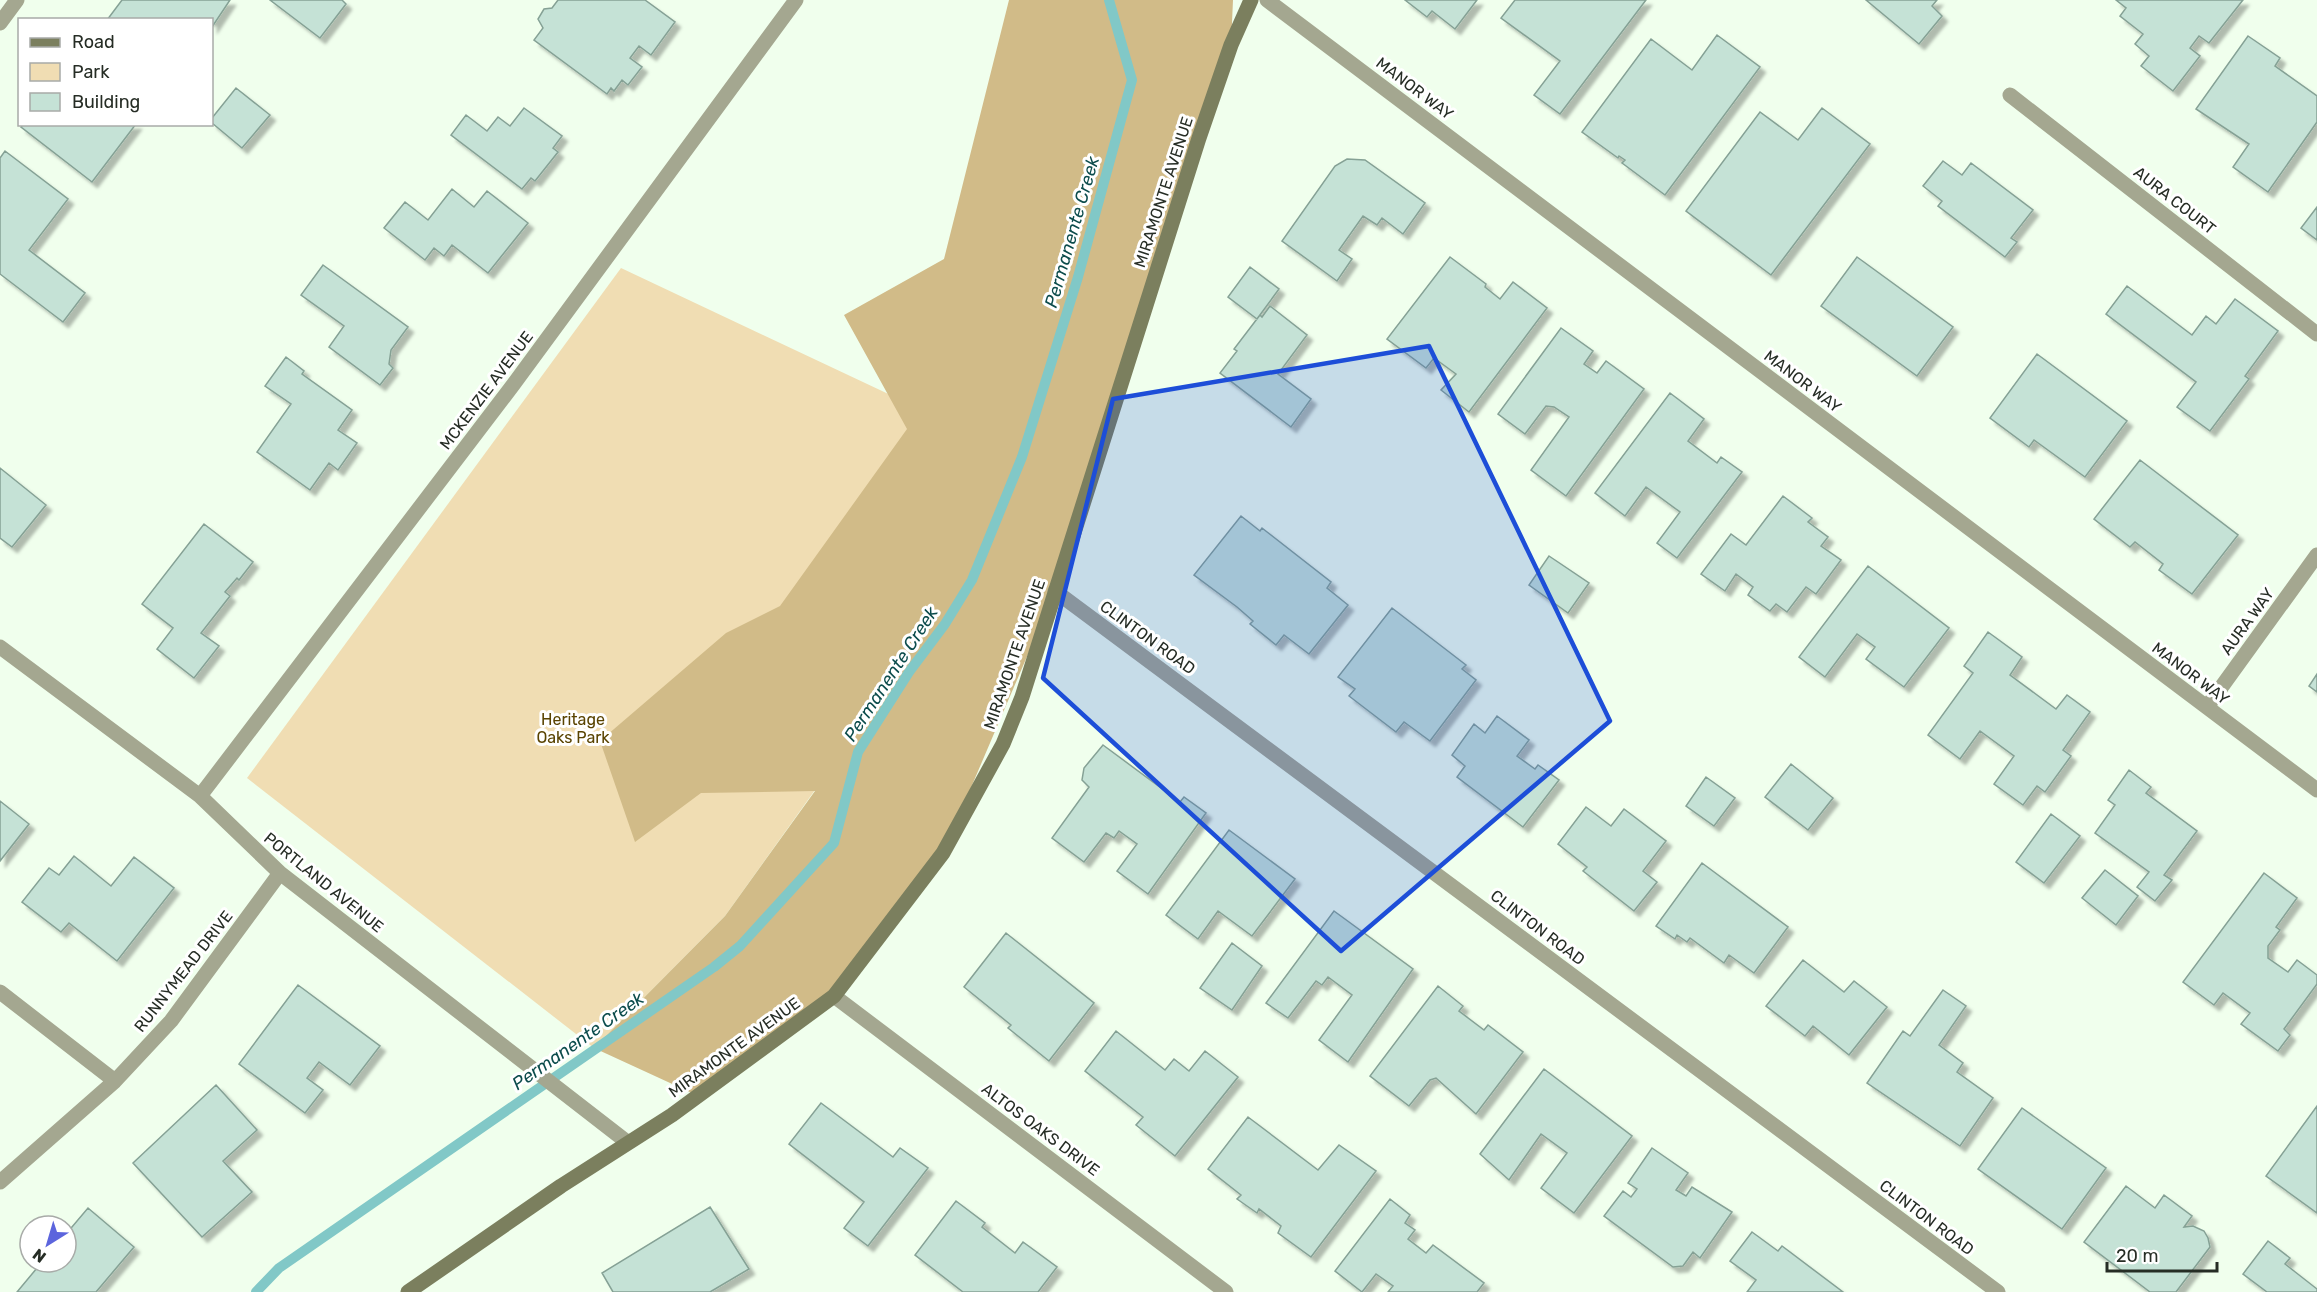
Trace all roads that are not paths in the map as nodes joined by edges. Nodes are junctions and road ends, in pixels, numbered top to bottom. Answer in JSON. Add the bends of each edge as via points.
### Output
{"nodes":[{"id":1,"x":17,"y":0,"type":"edge"},
{"id":2,"x":796,"y":0,"type":"edge"},
{"id":3,"x":1251,"y":0,"type":"edge"},
{"id":4,"x":1267,"y":0,"type":"edge"},
{"id":5,"x":0,"y":23,"type":"edge"},
{"id":6,"x":2010,"y":94,"type":"dead end"},
{"id":7,"x":2317,"y":334,"type":"edge"},
{"id":8,"x":2317,"y":555,"type":"edge"},
{"id":9,"x":1055,"y":591,"type":"junction"},
{"id":10,"x":0,"y":647,"type":"edge"},
{"id":11,"x":2207,"y":707,"type":"junction"},
{"id":12,"x":2317,"y":790,"type":"edge"},
{"id":13,"x":200,"y":796,"type":"junction"},
{"id":14,"x":280,"y":873,"type":"junction"},
{"id":15,"x":0,"y":992,"type":"edge"},
{"id":16,"x":834,"y":996,"type":"junction"},
{"id":17,"x":114,"y":1081,"type":"junction"},
{"id":18,"x":627,"y":1142,"type":"junction"},
{"id":19,"x":0,"y":1182,"type":"edge"},
{"id":20,"x":408,"y":1292,"type":"edge"},
{"id":21,"x":1226,"y":1292,"type":"edge"},
{"id":22,"x":1998,"y":1292,"type":"edge"}],
"edges":[{"from":1,"to":5,"type":"street"},
{"from":2,"to":13,"type":"street","name":"MCKENZIE AVENUE","via":[[506,394]]},
{"from":3,"to":9,"type":"street","name":"MIRAMONTE AVENUE","via":[[1199,138]]},
{"from":4,"to":11,"type":"street","name":"MANOR WAY"},
{"from":6,"to":7,"type":"street","name":"AURA COURT"},
{"from":8,"to":11,"type":"street","name":"AURA WAY"},
{"from":9,"to":16,"type":"street","name":"MIRAMONTE AVENUE","via":[[1022,697],[975,798],[943,853]]},
{"from":9,"to":22,"type":"street","name":"CLINTON ROAD"},
{"from":10,"to":13,"type":"street","name":"PORTLAND AVENUE"},
{"from":11,"to":12,"type":"street","name":"MANOR WAY"},
{"from":13,"to":14,"type":"street","name":"PORTLAND AVENUE"},
{"from":14,"to":17,"type":"street","name":"RUNNYMEAD DRIVE","via":[[171,1021]]},
{"from":14,"to":18,"type":"street","name":"PORTLAND AVENUE"},
{"from":15,"to":17,"type":"street"},
{"from":16,"to":18,"type":"street","name":"MIRAMONTE AVENUE","via":[[672,1115]]},
{"from":16,"to":21,"type":"street","name":"ALTOS OAKS DRIVE"},
{"from":17,"to":19,"type":"street","name":"RUNNYMEAD DRIVE"},
{"from":18,"to":20,"type":"street","name":"MIRAMONTE AVENUE"}]}
